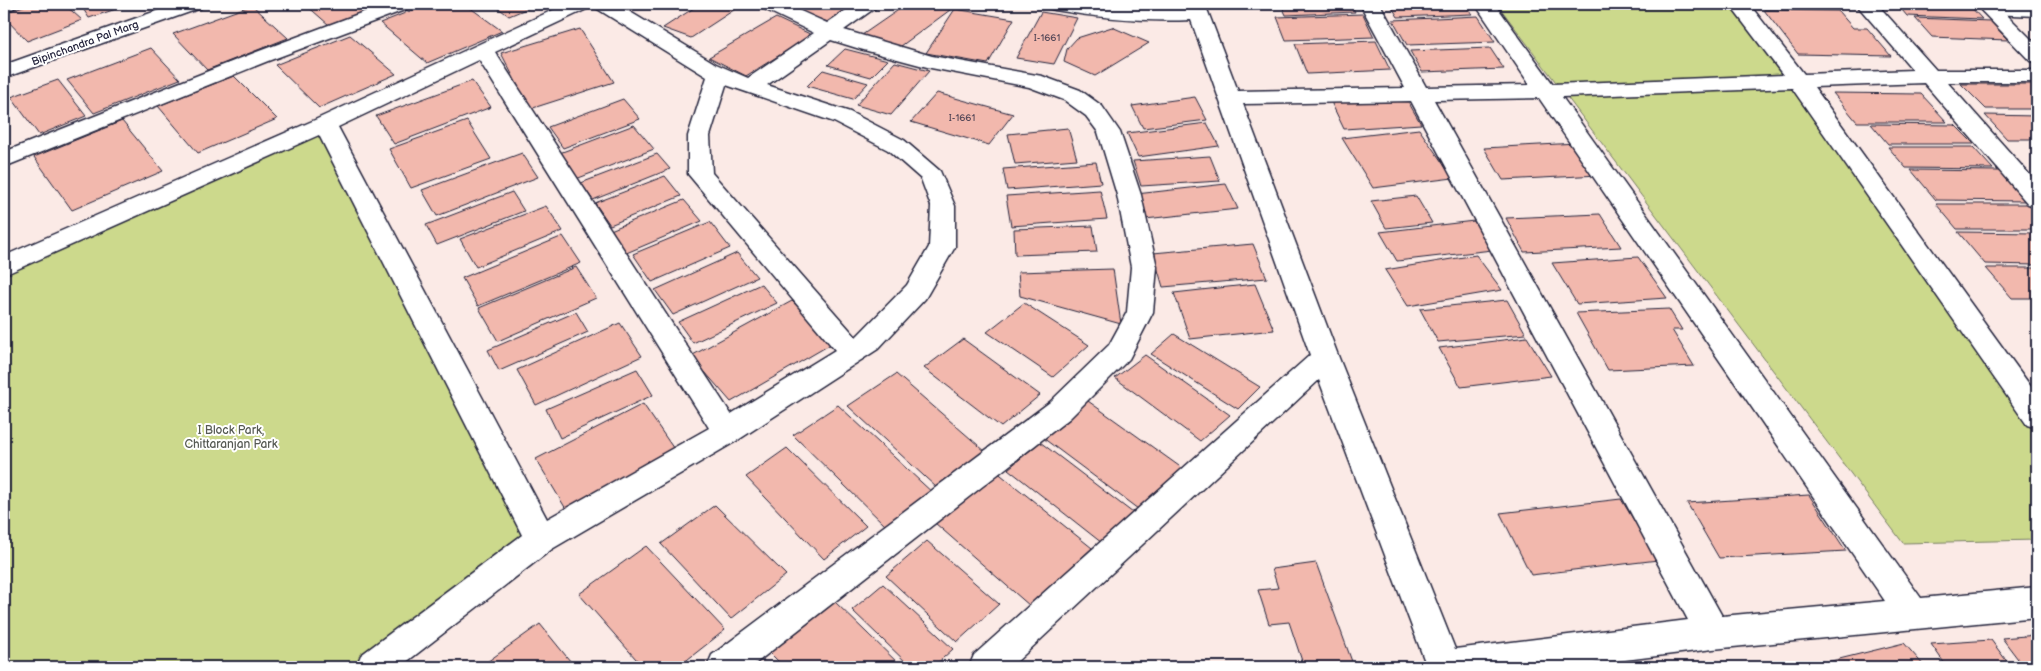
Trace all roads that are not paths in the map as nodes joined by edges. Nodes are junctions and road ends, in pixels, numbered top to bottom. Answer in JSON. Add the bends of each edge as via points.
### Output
{"nodes":[{"id":1,"x":194,"y":4,"type":"edge"},
{"id":2,"x":403,"y":4,"type":"edge"},
{"id":3,"x":582,"y":4,"type":"edge"},
{"id":4,"x":603,"y":4,"type":"edge"},
{"id":5,"x":769,"y":4,"type":"edge"},
{"id":6,"x":868,"y":4,"type":"edge"},
{"id":7,"x":1055,"y":4,"type":"edge"},
{"id":8,"x":1370,"y":4,"type":"edge"},
{"id":9,"x":1485,"y":4,"type":"edge"},
{"id":10,"x":1739,"y":4,"type":"edge"},
{"id":11,"x":1866,"y":4,"type":"edge"},
{"id":12,"x":1988,"y":6,"type":"edge"},
{"id":13,"x":1197,"y":9,"type":"edge"},
{"id":14,"x":2037,"y":10,"type":"edge"},
{"id":15,"x":829,"y":32,"type":"junction"},
{"id":16,"x":483,"y":50,"type":"junction"},
{"id":17,"x":2037,"y":57,"type":"edge"},
{"id":18,"x":4,"y":72,"type":"edge"},
{"id":19,"x":718,"y":74,"type":"junction"},
{"id":20,"x":1931,"y":76,"type":"junction"},
{"id":21,"x":2037,"y":76,"type":"edge"},
{"id":22,"x":1799,"y":82,"type":"junction"},
{"id":23,"x":750,"y":87,"type":"junction"},
{"id":24,"x":1546,"y":91,"type":"junction"},
{"id":25,"x":1419,"y":94,"type":"junction"},
{"id":26,"x":1229,"y":98,"type":"junction"},
{"id":27,"x":325,"y":124,"type":"junction"},
{"id":28,"x":4,"y":160,"type":"edge"},
{"id":29,"x":2037,"y":198,"type":"edge"},
{"id":30,"x":4,"y":266,"type":"edge"},
{"id":31,"x":852,"y":352,"type":"junction"},
{"id":32,"x":1325,"y":358,"type":"junction"},
{"id":33,"x":2037,"y":417,"type":"edge"},
{"id":34,"x":727,"y":432,"type":"junction"},
{"id":35,"x":541,"y":539,"type":"junction"},
{"id":36,"x":2037,"y":602,"type":"edge"},
{"id":37,"x":1912,"y":613,"type":"junction"},
{"id":38,"x":1713,"y":633,"type":"junction"},
{"id":39,"x":392,"y":662,"type":"edge"},
{"id":40,"x":724,"y":667,"type":"edge"},
{"id":41,"x":986,"y":667,"type":"edge"},
{"id":42,"x":1444,"y":667,"type":"edge"}],
"edges":[{"from":1,"to":18,"type":"street","name":"Bipinchandra Pal Marg"},
{"from":2,"to":28,"type":"street"},
{"from":3,"to":16,"type":"street"},
{"from":4,"to":19,"type":"street"},
{"from":5,"to":15,"type":"street"},
{"from":6,"to":15,"type":"street"},
{"from":7,"to":13,"type":"street","via":[[1125,15],[1159,16]]},
{"from":8,"to":25,"type":"street"},
{"from":9,"to":24,"type":"street"},
{"from":10,"to":22,"type":"street"},
{"from":11,"to":20,"type":"street"},
{"from":12,"to":14,"type":"street"},
{"from":12,"to":17,"type":"street"},
{"from":13,"to":26,"type":"street"},
{"from":15,"to":23,"type":"street"},
{"from":15,"to":40,"type":"street","via":[[931,62],[1034,81],[1072,95],[1094,112],[1109,132],[1129,195],[1144,267],[1140,312],[1119,352],[1060,410]]},
{"from":16,"to":27,"type":"street"},
{"from":16,"to":34,"type":"street"},
{"from":19,"to":23,"type":"street"},
{"from":19,"to":31,"type":"street","via":[[699,136],[700,174]]},
{"from":20,"to":21,"type":"street"},
{"from":20,"to":22,"type":"street"},
{"from":20,"to":29,"type":"street"},
{"from":22,"to":24,"type":"street"},
{"from":22,"to":33,"type":"street"},
{"from":23,"to":31,"type":"street","via":[[842,117],[896,145],[932,176],[943,206],[942,247],[916,292],[868,342]]},
{"from":24,"to":25,"type":"street"},
{"from":24,"to":37,"type":"street"},
{"from":25,"to":26,"type":"street"},
{"from":25,"to":38,"type":"street"},
{"from":26,"to":32,"type":"street"},
{"from":27,"to":30,"type":"street"},
{"from":27,"to":35,"type":"street"},
{"from":31,"to":34,"type":"street"},
{"from":32,"to":41,"type":"street"},
{"from":32,"to":42,"type":"street"},
{"from":34,"to":35,"type":"street"},
{"from":35,"to":39,"type":"street"},
{"from":36,"to":37,"type":"street"},
{"from":37,"to":38,"type":"street"},
{"from":38,"to":42,"type":"street"}]}
